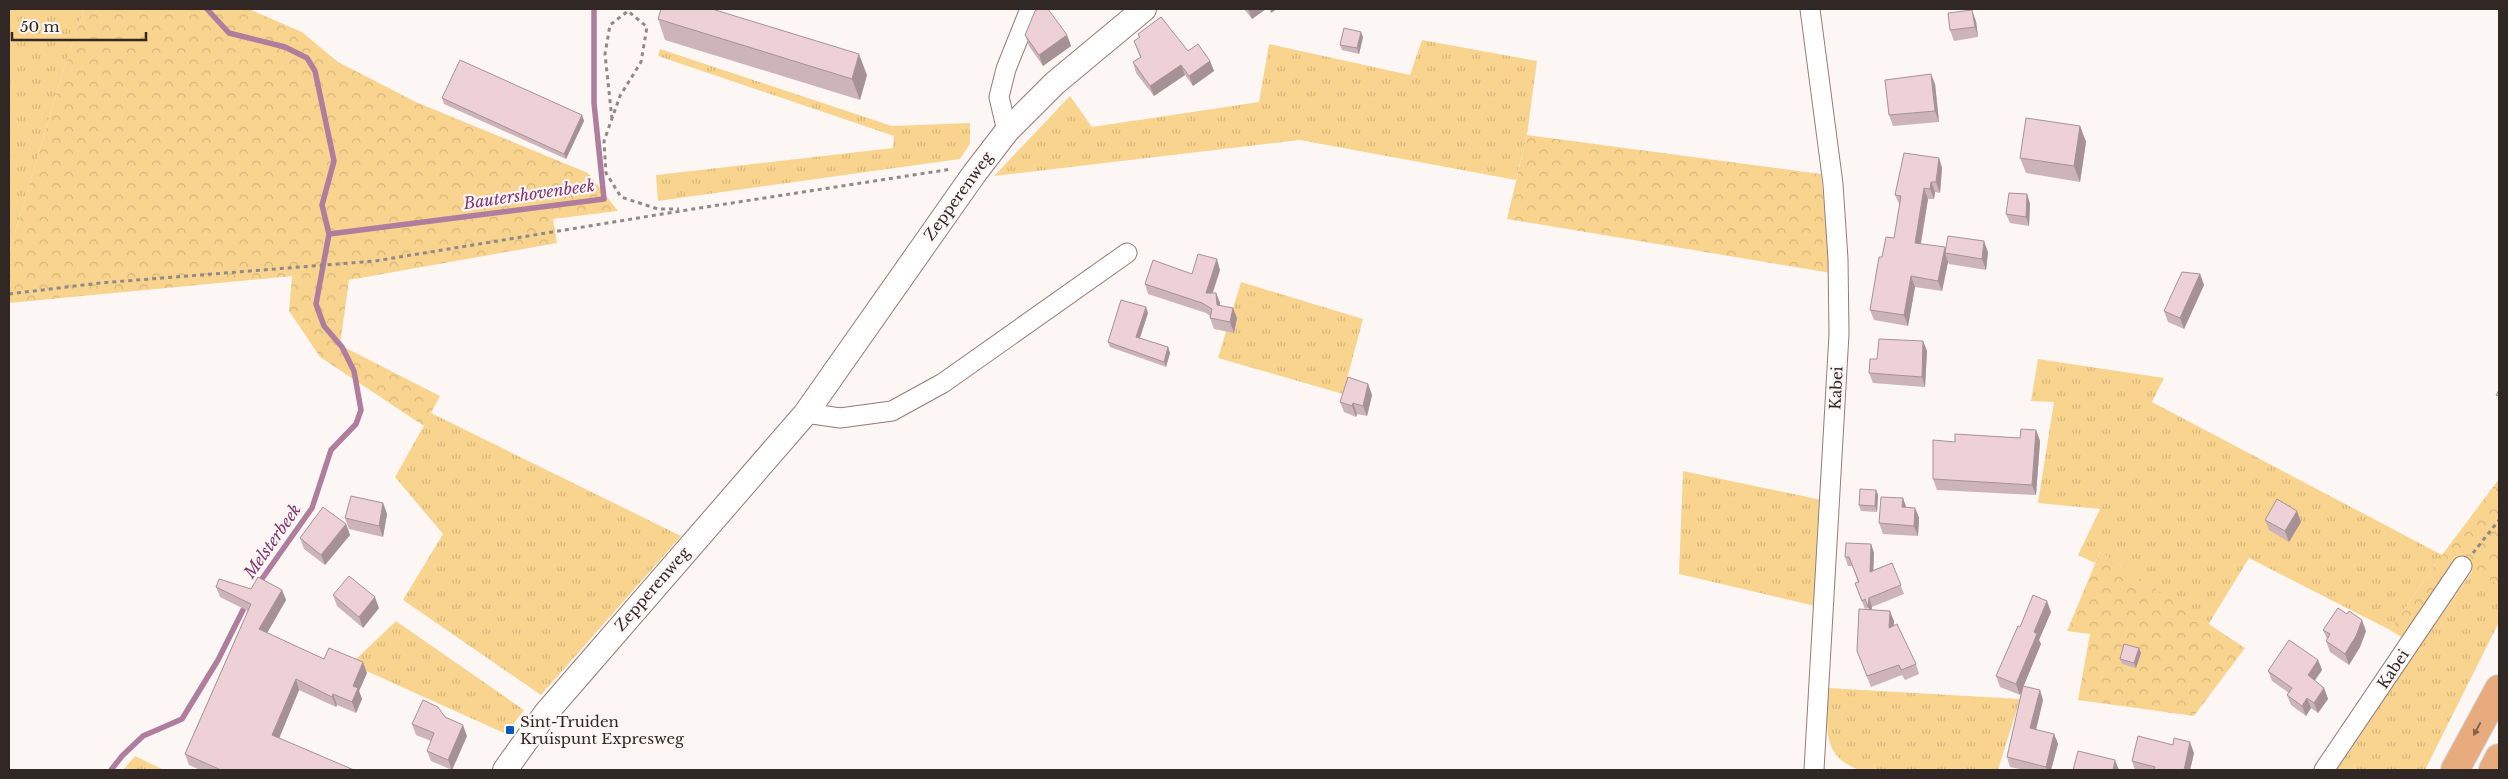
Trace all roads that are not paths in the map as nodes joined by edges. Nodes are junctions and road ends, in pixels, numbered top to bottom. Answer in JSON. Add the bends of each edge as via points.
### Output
{"nodes":[{"id":1,"x":1030,"y":9,"type":"edge"},
{"id":2,"x":1144,"y":9,"type":"edge"},
{"id":3,"x":1810,"y":9,"type":"edge"},
{"id":4,"x":1008,"y":131,"type":"junction"},
{"id":5,"x":1127,"y":253,"type":"dead end"},
{"id":6,"x":806,"y":413,"type":"junction"},
{"id":7,"x":2462,"y":566,"type":"road end"},
{"id":8,"x":2499,"y":689,"type":"edge"},
{"id":9,"x":2499,"y":758,"type":"edge"},
{"id":10,"x":505,"y":770,"type":"edge"},
{"id":11,"x":1816,"y":770,"type":"edge"},
{"id":12,"x":2324,"y":770,"type":"edge"},
{"id":13,"x":2455,"y":770,"type":"edge"},
{"id":14,"x":2493,"y":770,"type":"edge"}],
"edges":[{"from":1,"to":4,"type":"street","via":[[1006,69],[999,97]]},
{"from":2,"to":4,"type":"street","name":"Zepperenweg","via":[[1055,83]]},
{"from":3,"to":11,"type":"street","name":"Kabei","via":[[1833,184],[1838,269],[1838,343]]},
{"from":4,"to":6,"type":"street","name":"Zepperenweg","via":[[980,164]]},
{"from":5,"to":6,"type":"street","via":[[942,383],[892,411],[840,418]]},
{"from":6,"to":10,"type":"street","name":"Zepperenweg","via":[[546,713]]},
{"from":7,"to":12,"type":"street","name":"Kabei"},
{"from":8,"to":13,"type":"highway","one_way":true},
{"from":9,"to":14,"type":"highway"}]}
